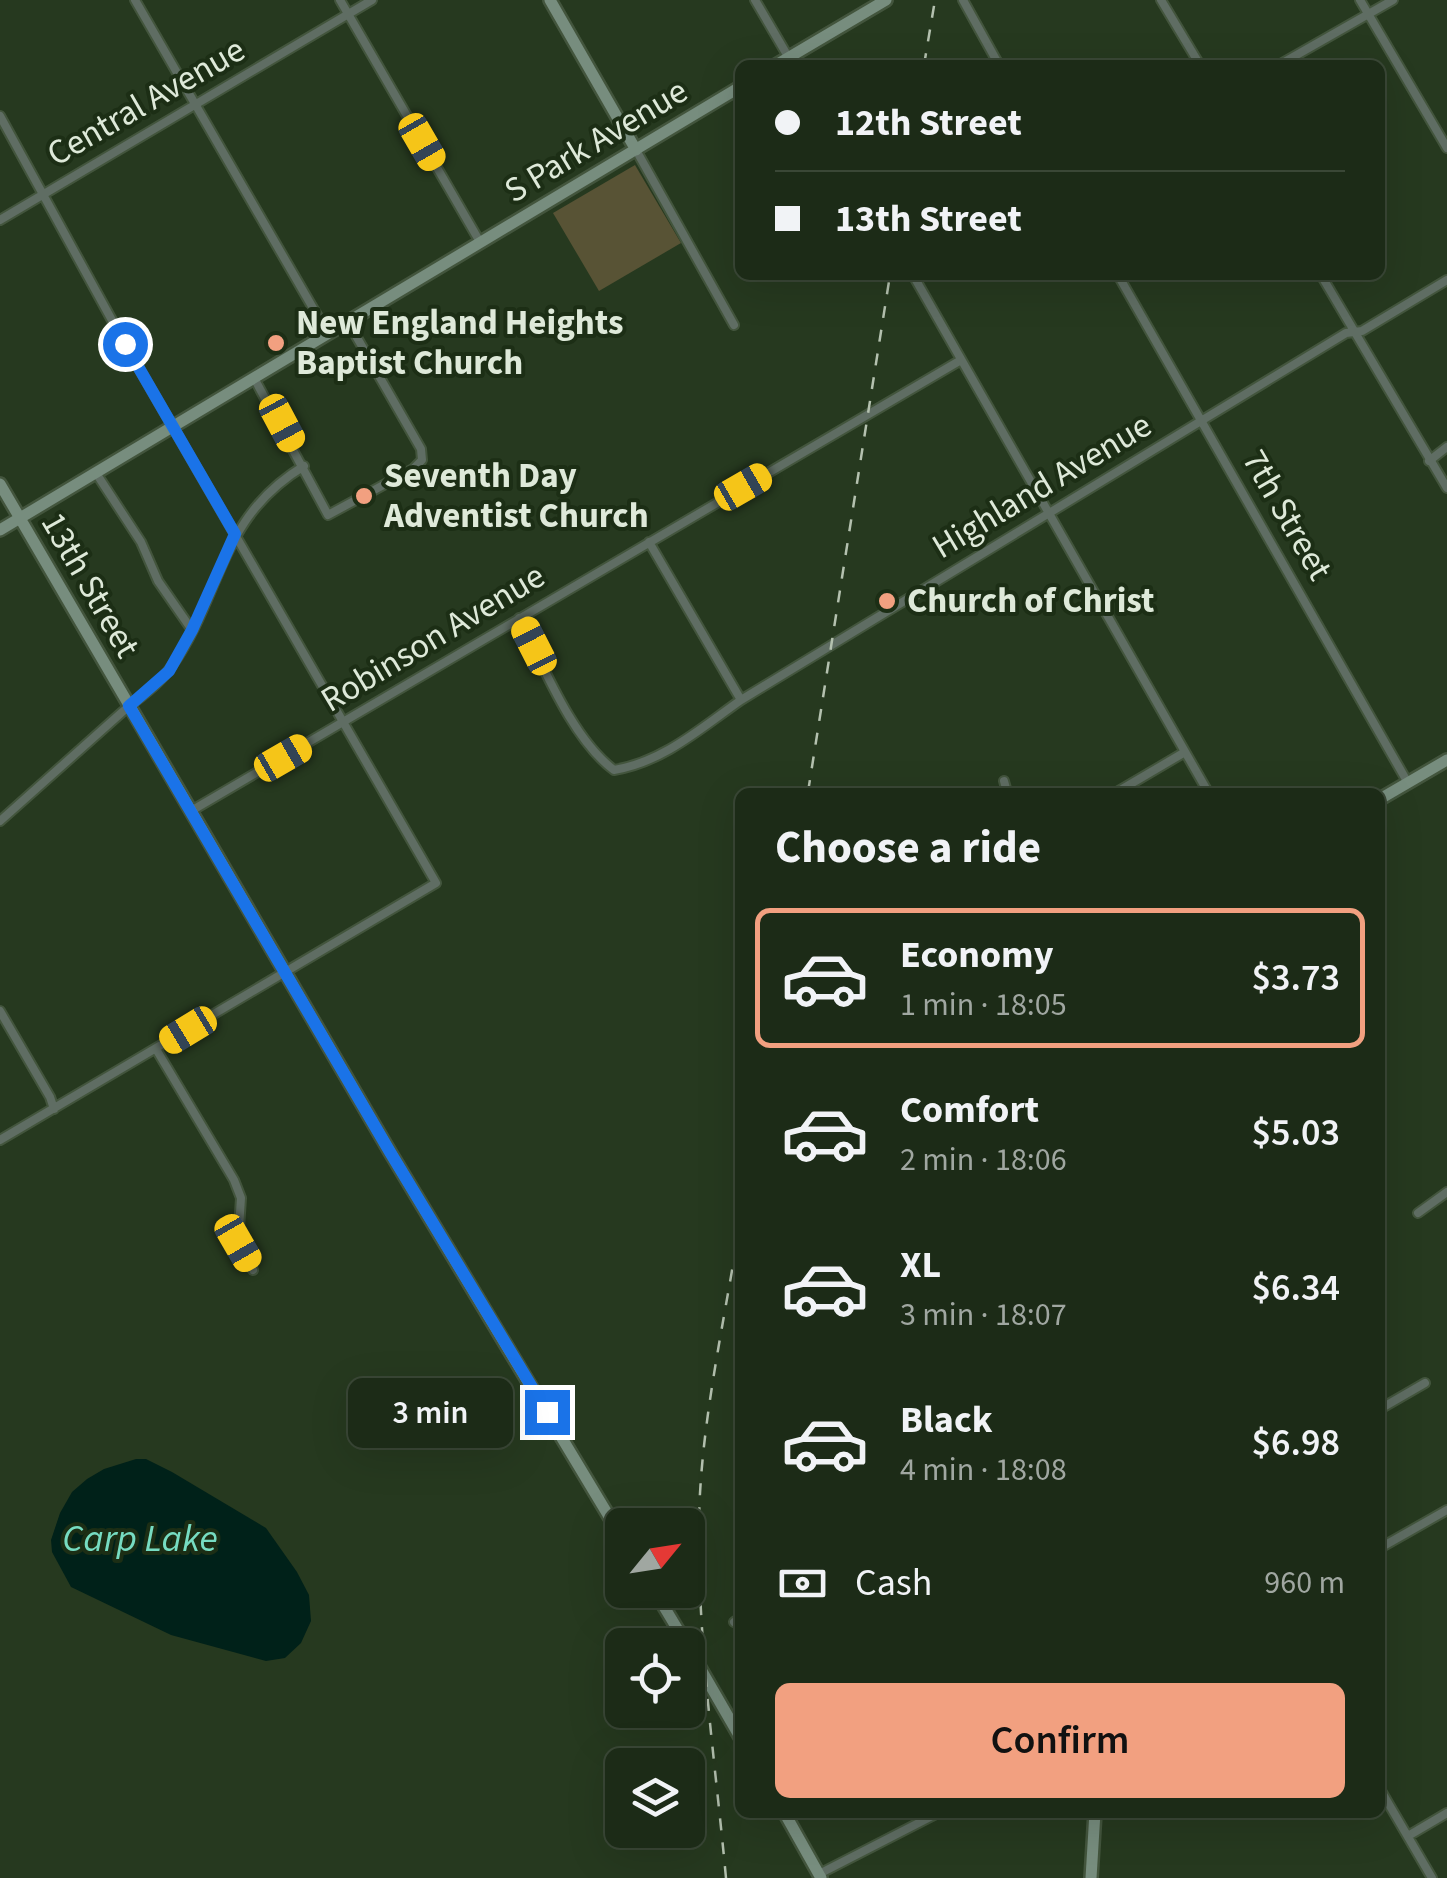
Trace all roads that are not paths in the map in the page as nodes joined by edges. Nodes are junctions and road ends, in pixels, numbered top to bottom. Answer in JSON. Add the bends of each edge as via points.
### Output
{"nodes":[{"id":1,"x":135,"y":0,"type":"edge"},
{"id":2,"x":340,"y":0,"type":"edge"},
{"id":3,"x":372,"y":0,"type":"edge"},
{"id":4,"x":550,"y":0,"type":"edge"},
{"id":5,"x":755,"y":0,"type":"edge"},
{"id":6,"x":858,"y":0,"type":"edge"},
{"id":7,"x":886,"y":0,"type":"edge"},
{"id":8,"x":962,"y":0,"type":"edge"},
{"id":9,"x":1162,"y":0,"type":"edge"},
{"id":10,"x":1360,"y":0,"type":"edge"},
{"id":11,"x":1392,"y":0,"type":"edge"},
{"id":12,"x":866,"y":12,"type":"junction"},
{"id":13,"x":348,"y":14,"type":"junction"},
{"id":14,"x":1369,"y":14,"type":"junction"},
{"id":15,"x":789,"y":60,"type":"edge"},
{"id":16,"x":792,"y":60,"type":"edge"},
{"id":17,"x":996,"y":60,"type":"edge"},
{"id":18,"x":1197,"y":60,"type":"edge"},
{"id":19,"x":1288,"y":60,"type":"edge"},
{"id":20,"x":735,"y":90,"type":"edge"},
{"id":21,"x":196,"y":105,"type":"junction"},
{"id":22,"x":0,"y":116,"type":"edge"},
{"id":23,"x":1447,"y":148,"type":"edge"},
{"id":24,"x":636,"y":150,"type":"junction"},
{"id":25,"x":43,"y":194,"type":"junction"},
{"id":26,"x":0,"y":220,"type":"edge"},
{"id":27,"x":480,"y":242,"type":"junction"},
{"id":28,"x":916,"y":280,"type":"edge"},
{"id":29,"x":1121,"y":280,"type":"edge"},
{"id":30,"x":1324,"y":280,"type":"edge"},
{"id":31,"x":1447,"y":280,"type":"edge"},
{"id":32,"x":348,"y":322,"type":"junction"},
{"id":33,"x":734,"y":325,"type":"dead end"},
{"id":34,"x":1354,"y":332,"type":"junction"},
{"id":35,"x":328,"y":334,"type":"junction"},
{"id":36,"x":961,"y":360,"type":"junction"},
{"id":37,"x":254,"y":378,"type":"junction"},
{"id":38,"x":1202,"y":422,"type":"junction"},
{"id":39,"x":173,"y":427,"type":"junction"},
{"id":40,"x":1447,"y":448,"type":"edge"},
{"id":41,"x":1430,"y":461,"type":"junction"},
{"id":42,"x":304,"y":466,"type":"junction"},
{"id":43,"x":96,"y":473,"type":"junction"},
{"id":44,"x":0,"y":484,"type":"edge"},
{"id":45,"x":1447,"y":488,"type":"edge"},
{"id":46,"x":1049,"y":515,"type":"junction"},
{"id":47,"x":20,"y":519,"type":"junction"},
{"id":48,"x":0,"y":530,"type":"edge"},
{"id":49,"x":235,"y":534,"type":"junction"},
{"id":50,"x":650,"y":542,"type":"junction"},
{"id":51,"x":519,"y":618,"type":"junction"},
{"id":52,"x":192,"y":630,"type":"junction"},
{"id":53,"x":741,"y":700,"type":"junction"},
{"id":54,"x":129,"y":706,"type":"junction"},
{"id":55,"x":344,"y":723,"type":"junction"},
{"id":56,"x":1185,"y":752,"type":"junction"},
{"id":57,"x":1447,"y":760,"type":"edge"},
{"id":58,"x":1004,"y":781,"type":"dead end"},
{"id":59,"x":1408,"y":782,"type":"junction"},
{"id":60,"x":1006,"y":788,"type":"edge"},
{"id":61,"x":1124,"y":788,"type":"edge"},
{"id":62,"x":1206,"y":788,"type":"edge"},
{"id":63,"x":1385,"y":796,"type":"edge"},
{"id":64,"x":191,"y":811,"type":"junction"},
{"id":65,"x":0,"y":821,"type":"edge"},
{"id":66,"x":286,"y":972,"type":"junction"},
{"id":67,"x":0,"y":1011,"type":"edge"},
{"id":68,"x":156,"y":1049,"type":"junction"},
{"id":69,"x":54,"y":1109,"type":"junction"},
{"id":70,"x":0,"y":1140,"type":"edge"},
{"id":71,"x":1447,"y":1192,"type":"edge"},
{"id":72,"x":1418,"y":1213,"type":"dead end"},
{"id":73,"x":253,"y":1270,"type":"dead end"},
{"id":74,"x":1425,"y":1383,"type":"dead end"},
{"id":75,"x":1385,"y":1406,"type":"edge"},
{"id":76,"x":605,"y":1510,"type":"edge"},
{"id":77,"x":1447,"y":1510,"type":"edge"},
{"id":78,"x":1385,"y":1545,"type":"edge"},
{"id":79,"x":705,"y":1677,"type":"edge"},
{"id":80,"x":735,"y":1728,"type":"edge"},
{"id":81,"x":1385,"y":1798,"type":"edge"},
{"id":82,"x":1447,"y":1813,"type":"edge"},
{"id":83,"x":787,"y":1818,"type":"edge"},
{"id":84,"x":929,"y":1818,"type":"edge"},
{"id":85,"x":1095,"y":1818,"type":"edge"},
{"id":86,"x":1408,"y":1836,"type":"junction"},
{"id":87,"x":820,"y":1876,"type":"edge"},
{"id":88,"x":1092,"y":1878,"type":"edge"},
{"id":89,"x":1432,"y":1878,"type":"edge"}],
"edges":[{"from":1,"to":21,"type":"street"},
{"from":2,"to":13,"type":"street"},
{"from":3,"to":13,"type":"street","name":"Central Avenue"},
{"from":4,"to":24,"type":"street"},
{"from":5,"to":15,"type":"street"},
{"from":6,"to":12,"type":"street"},
{"from":7,"to":12,"type":"street"},
{"from":8,"to":17,"type":"street"},
{"from":9,"to":18,"type":"street"},
{"from":10,"to":14,"type":"street"},
{"from":11,"to":14,"type":"street"},
{"from":12,"to":16,"type":"street"},
{"from":13,"to":21,"type":"street","name":"Central Avenue"},
{"from":13,"to":27,"type":"street"},
{"from":14,"to":19,"type":"street"},
{"from":14,"to":23,"type":"street"},
{"from":20,"to":24,"type":"street","name":"S Park Avenue"},
{"from":21,"to":25,"type":"street","name":"Central Avenue"},
{"from":21,"to":35,"type":"street"},
{"from":22,"to":25,"type":"street"},
{"from":24,"to":27,"type":"street","name":"S Park Avenue"},
{"from":24,"to":33,"type":"street"},
{"from":25,"to":26,"type":"street","name":"Central Avenue"},
{"from":25,"to":39,"type":"street"},
{"from":27,"to":32,"type":"street","name":"S Park Avenue"},
{"from":28,"to":36,"type":"street"},
{"from":29,"to":38,"type":"street","name":"7th Street"},
{"from":30,"to":34,"type":"street"},
{"from":31,"to":34,"type":"street","name":"Highland Avenue"},
{"from":32,"to":35,"type":"street","name":"S Park Avenue"},
{"from":32,"to":42,"type":"street","via":[[422,448],[422,460],[328,515]]},
{"from":34,"to":38,"type":"street","name":"Highland Avenue"},
{"from":34,"to":41,"type":"street"},
{"from":35,"to":37,"type":"street","name":"S Park Avenue"},
{"from":36,"to":46,"type":"street"},
{"from":36,"to":50,"type":"street","name":"Robinson Avenue"},
{"from":37,"to":39,"type":"street","name":"S Park Avenue"},
{"from":37,"to":42,"type":"street"},
{"from":38,"to":46,"type":"street","name":"Highland Avenue"},
{"from":38,"to":59,"type":"street","name":"7th Street"},
{"from":39,"to":43,"type":"street","name":"S Park Avenue"},
{"from":39,"to":49,"type":"street"},
{"from":40,"to":41,"type":"street"},
{"from":41,"to":45,"type":"street"},
{"from":42,"to":49,"type":"street","via":[[262,498]]},
{"from":43,"to":47,"type":"street","name":"S Park Avenue"},
{"from":43,"to":52,"type":"street"},
{"from":44,"to":47,"type":"street","name":"13th Street"},
{"from":46,"to":53,"type":"street","name":"Highland Avenue"},
{"from":46,"to":56,"type":"street"},
{"from":47,"to":48,"type":"street","name":"S Park Avenue"},
{"from":47,"to":54,"type":"street","name":"13th Street"},
{"from":49,"to":52,"type":"street"},
{"from":49,"to":55,"type":"street"},
{"from":50,"to":51,"type":"street","name":"Robinson Avenue"},
{"from":50,"to":53,"type":"street"},
{"from":51,"to":53,"type":"street","name":"Highland Avenue","via":[[562,701],[614,770],[665,753]]},
{"from":51,"to":55,"type":"street","name":"Robinson Avenue"},
{"from":52,"to":54,"type":"street","via":[[169,671]]},
{"from":54,"to":64,"type":"street","name":"13th Street"},
{"from":54,"to":65,"type":"street"},
{"from":55,"to":64,"type":"street","name":"Robinson Avenue"},
{"from":55,"to":66,"type":"street","via":[[436,882]]},
{"from":56,"to":61,"type":"street"},
{"from":56,"to":62,"type":"street"},
{"from":57,"to":59,"type":"street"},
{"from":58,"to":60,"type":"street"},
{"from":59,"to":63,"type":"street"},
{"from":64,"to":66,"type":"street","name":"13th Street"},
{"from":66,"to":68,"type":"street"},
{"from":66,"to":76,"type":"street","name":"13th Street"},
{"from":67,"to":69,"type":"street"},
{"from":68,"to":69,"type":"street"},
{"from":68,"to":73,"type":"street","via":[[234,1180],[241,1198],[238,1243]]},
{"from":69,"to":70,"type":"street"},
{"from":71,"to":72,"type":"street"},
{"from":74,"to":75,"type":"street"},
{"from":77,"to":78,"type":"street"},
{"from":79,"to":80,"type":"street"},
{"from":81,"to":86,"type":"street"},
{"from":82,"to":86,"type":"street"},
{"from":83,"to":87,"type":"street"},
{"from":84,"to":87,"type":"street"},
{"from":85,"to":88,"type":"street"},
{"from":86,"to":89,"type":"street"}]}
